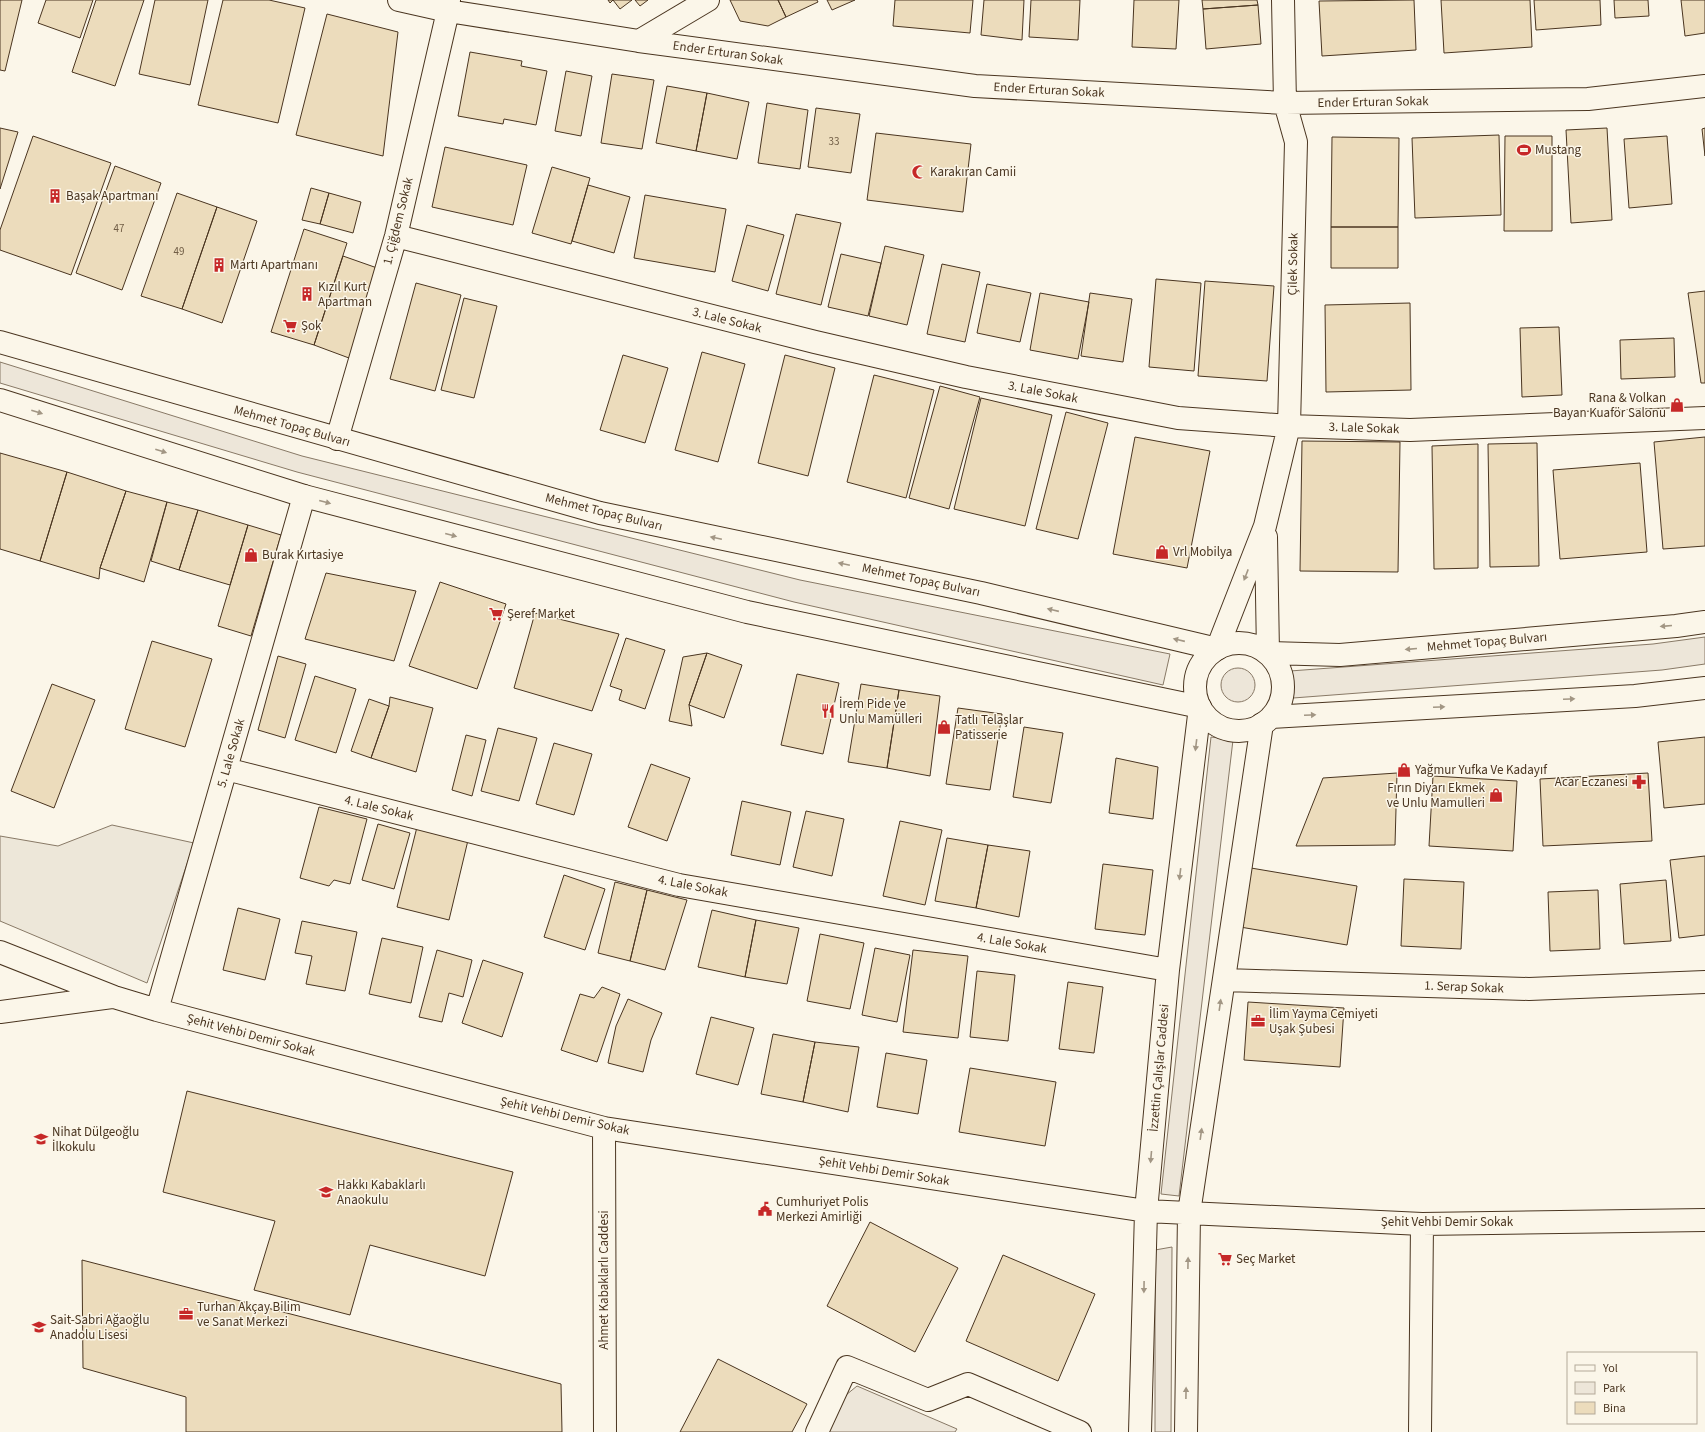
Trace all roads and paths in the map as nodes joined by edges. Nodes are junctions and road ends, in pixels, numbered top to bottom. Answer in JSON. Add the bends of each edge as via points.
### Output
{"nodes":[{"id":1,"x":400,"y":0,"type":"edge"},
{"id":2,"x":708,"y":0,"type":"edge"},
{"id":3,"x":1283,"y":0,"type":"edge"},
{"id":4,"x":449,"y":6,"type":"edge"},
{"id":5,"x":638,"y":40,"type":"junction"},
{"id":6,"x":1705,"y":86,"type":"edge"},
{"id":7,"x":1285,"y":103,"type":"junction"},
{"id":8,"x":396,"y":236,"type":"junction"},
{"id":9,"x":0,"y":342,"type":"edge"},
{"id":10,"x":0,"y":400,"type":"edge"},
{"id":11,"x":1705,"y":418,"type":"edge"},
{"id":12,"x":1289,"y":426,"type":"junction"},
{"id":13,"x":336,"y":439,"type":"junction"},
{"id":14,"x":304,"y":496,"type":"junction"},
{"id":15,"x":1265,"y":526,"type":"junction"},
{"id":16,"x":1705,"y":622,"type":"edge"},
{"id":17,"x":1217,"y":649,"type":"junction"},
{"id":18,"x":1268,"y":654,"type":"junction"},
{"id":19,"x":1705,"y":688,"type":"edge"},
{"id":20,"x":1200,"y":707,"type":"junction"},
{"id":21,"x":1266,"y":720,"type":"junction"},
{"id":22,"x":226,"y":769,"type":"junction"},
{"id":23,"x":0,"y":952,"type":"edge"},
{"id":24,"x":1168,"y":970,"type":"junction"},
{"id":25,"x":1224,"y":980,"type":"junction"},
{"id":26,"x":1705,"y":982,"type":"edge"},
{"id":27,"x":114,"y":997,"type":"junction"},
{"id":28,"x":157,"y":1010,"type":"junction"},
{"id":29,"x":0,"y":1012,"type":"edge"},
{"id":30,"x":604,"y":1128,"type":"junction"},
{"id":31,"x":1146,"y":1211,"type":"junction"},
{"id":32,"x":1189,"y":1213,"type":"junction"},
{"id":33,"x":1705,"y":1220,"type":"edge"},
{"id":34,"x":1422,"y":1224,"type":"junction"},
{"id":35,"x":605,"y":1432,"type":"edge"},
{"id":36,"x":817,"y":1432,"type":"edge"},
{"id":37,"x":1080,"y":1432,"type":"edge"},
{"id":38,"x":1140,"y":1432,"type":"edge"},
{"id":39,"x":1186,"y":1432,"type":"edge"},
{"id":40,"x":1420,"y":1432,"type":"edge"}],
"edges":[{"from":1,"to":4,"type":"street","name":"Ender Erturan Sokak"},
{"from":2,"to":5,"type":"street"},
{"from":3,"to":7,"type":"street","name":"Çilek Sokak"},
{"from":4,"to":5,"type":"street","name":"Ender Erturan Sokak"},
{"from":4,"to":8,"type":"street","name":"1. Çiğdem Sokak"},
{"from":5,"to":7,"type":"street","name":"Ender Erturan Sokak","via":[[975,86]]},
{"from":6,"to":7,"type":"street","name":"Ender Erturan Sokak","via":[[1588,99]]},
{"from":7,"to":12,"type":"street","name":"Çilek Sokak","via":[[1296,142]]},
{"from":8,"to":12,"type":"street","name":"3. Lale Sokak","via":[[815,342],[966,377],[1178,418]]},
{"from":8,"to":13,"type":"street","name":"1. Çiğdem Sokak"},
{"from":9,"to":13,"type":"street","name":"Mehmet Topaç Bulvarı"},
{"from":10,"to":14,"type":"street","one_way":true},
{"from":11,"to":12,"type":"street","name":"3. Lale Sokak","via":[[1410,430]]},
{"from":12,"to":15,"type":"street","name":"Çilek Sokak"},
{"from":17,"to":13,"type":"street","name":"Mehmet Topaç Bulvarı","one_way":true,"via":[[981,593],[600,513]]},
{"from":14,"to":20,"type":"street","one_way":true,"via":[[747,612]]},
{"from":14,"to":22,"type":"street","name":"5. Lale Sokak"},
{"from":15,"to":17,"type":"street","one_way":true},
{"from":15,"to":18,"type":"street"},
{"from":16,"to":18,"type":"street","name":"Mehmet Topaç Bulvarı","one_way":true,"via":[[1340,655]]},
{"from":17,"to":18,"type":"street","via":[[1230,644],[1244,643],[1256,646]]},
{"from":17,"to":20,"type":"street","via":[[1208,656],[1197,674],[1195,685]]},
{"from":18,"to":21,"type":"street","via":[[1280,670],[1283,690],[1281,700]]},
{"from":21,"to":19,"type":"street","one_way":true,"via":[[1635,696]]},
{"from":20,"to":21,"type":"street","via":[[1220,726],[1234,730],[1249,729]]},
{"from":20,"to":24,"type":"street","name":"İzzettin Çalışlar Caddesi","one_way":true},
{"from":21,"to":25,"type":"street"},
{"from":22,"to":24,"type":"street","name":"4. Lale Sokak","via":[[679,885]]},
{"from":22,"to":28,"type":"street","name":"5. Lale Sokak"},
{"from":23,"to":27,"type":"street","name":"Şehit Vehbi Demir Sokak"},
{"from":24,"to":31,"type":"street","name":"İzzettin Çalışlar Caddesi","one_way":true},
{"from":25,"to":26,"type":"street","name":"1. Serap Sokak","via":[[1529,989]]},
{"from":32,"to":25,"type":"street","one_way":true},
{"from":27,"to":28,"type":"street","name":"Şehit Vehbi Demir Sokak"},
{"from":27,"to":29,"type":"street"},
{"from":28,"to":30,"type":"street","name":"Şehit Vehbi Demir Sokak"},
{"from":30,"to":31,"type":"street","name":"Şehit Vehbi Demir Sokak"},
{"from":30,"to":35,"type":"street","name":"Ahmet Kabaklarlı Caddesi"},
{"from":31,"to":32,"type":"street","name":"Şehit Vehbi Demir Sokak"},
{"from":31,"to":38,"type":"street","name":"İzzettin Çalışlar Caddesi","one_way":true},
{"from":32,"to":34,"type":"street","name":"Şehit Vehbi Demir Sokak"},
{"from":39,"to":32,"type":"street","one_way":true},
{"from":33,"to":34,"type":"street","name":"Şehit Vehbi Demir Sokak"},
{"from":34,"to":40,"type":"street"},
{"from":36,"to":37,"type":"street","via":[[847,1368],[928,1400],[968,1384]]}]}
